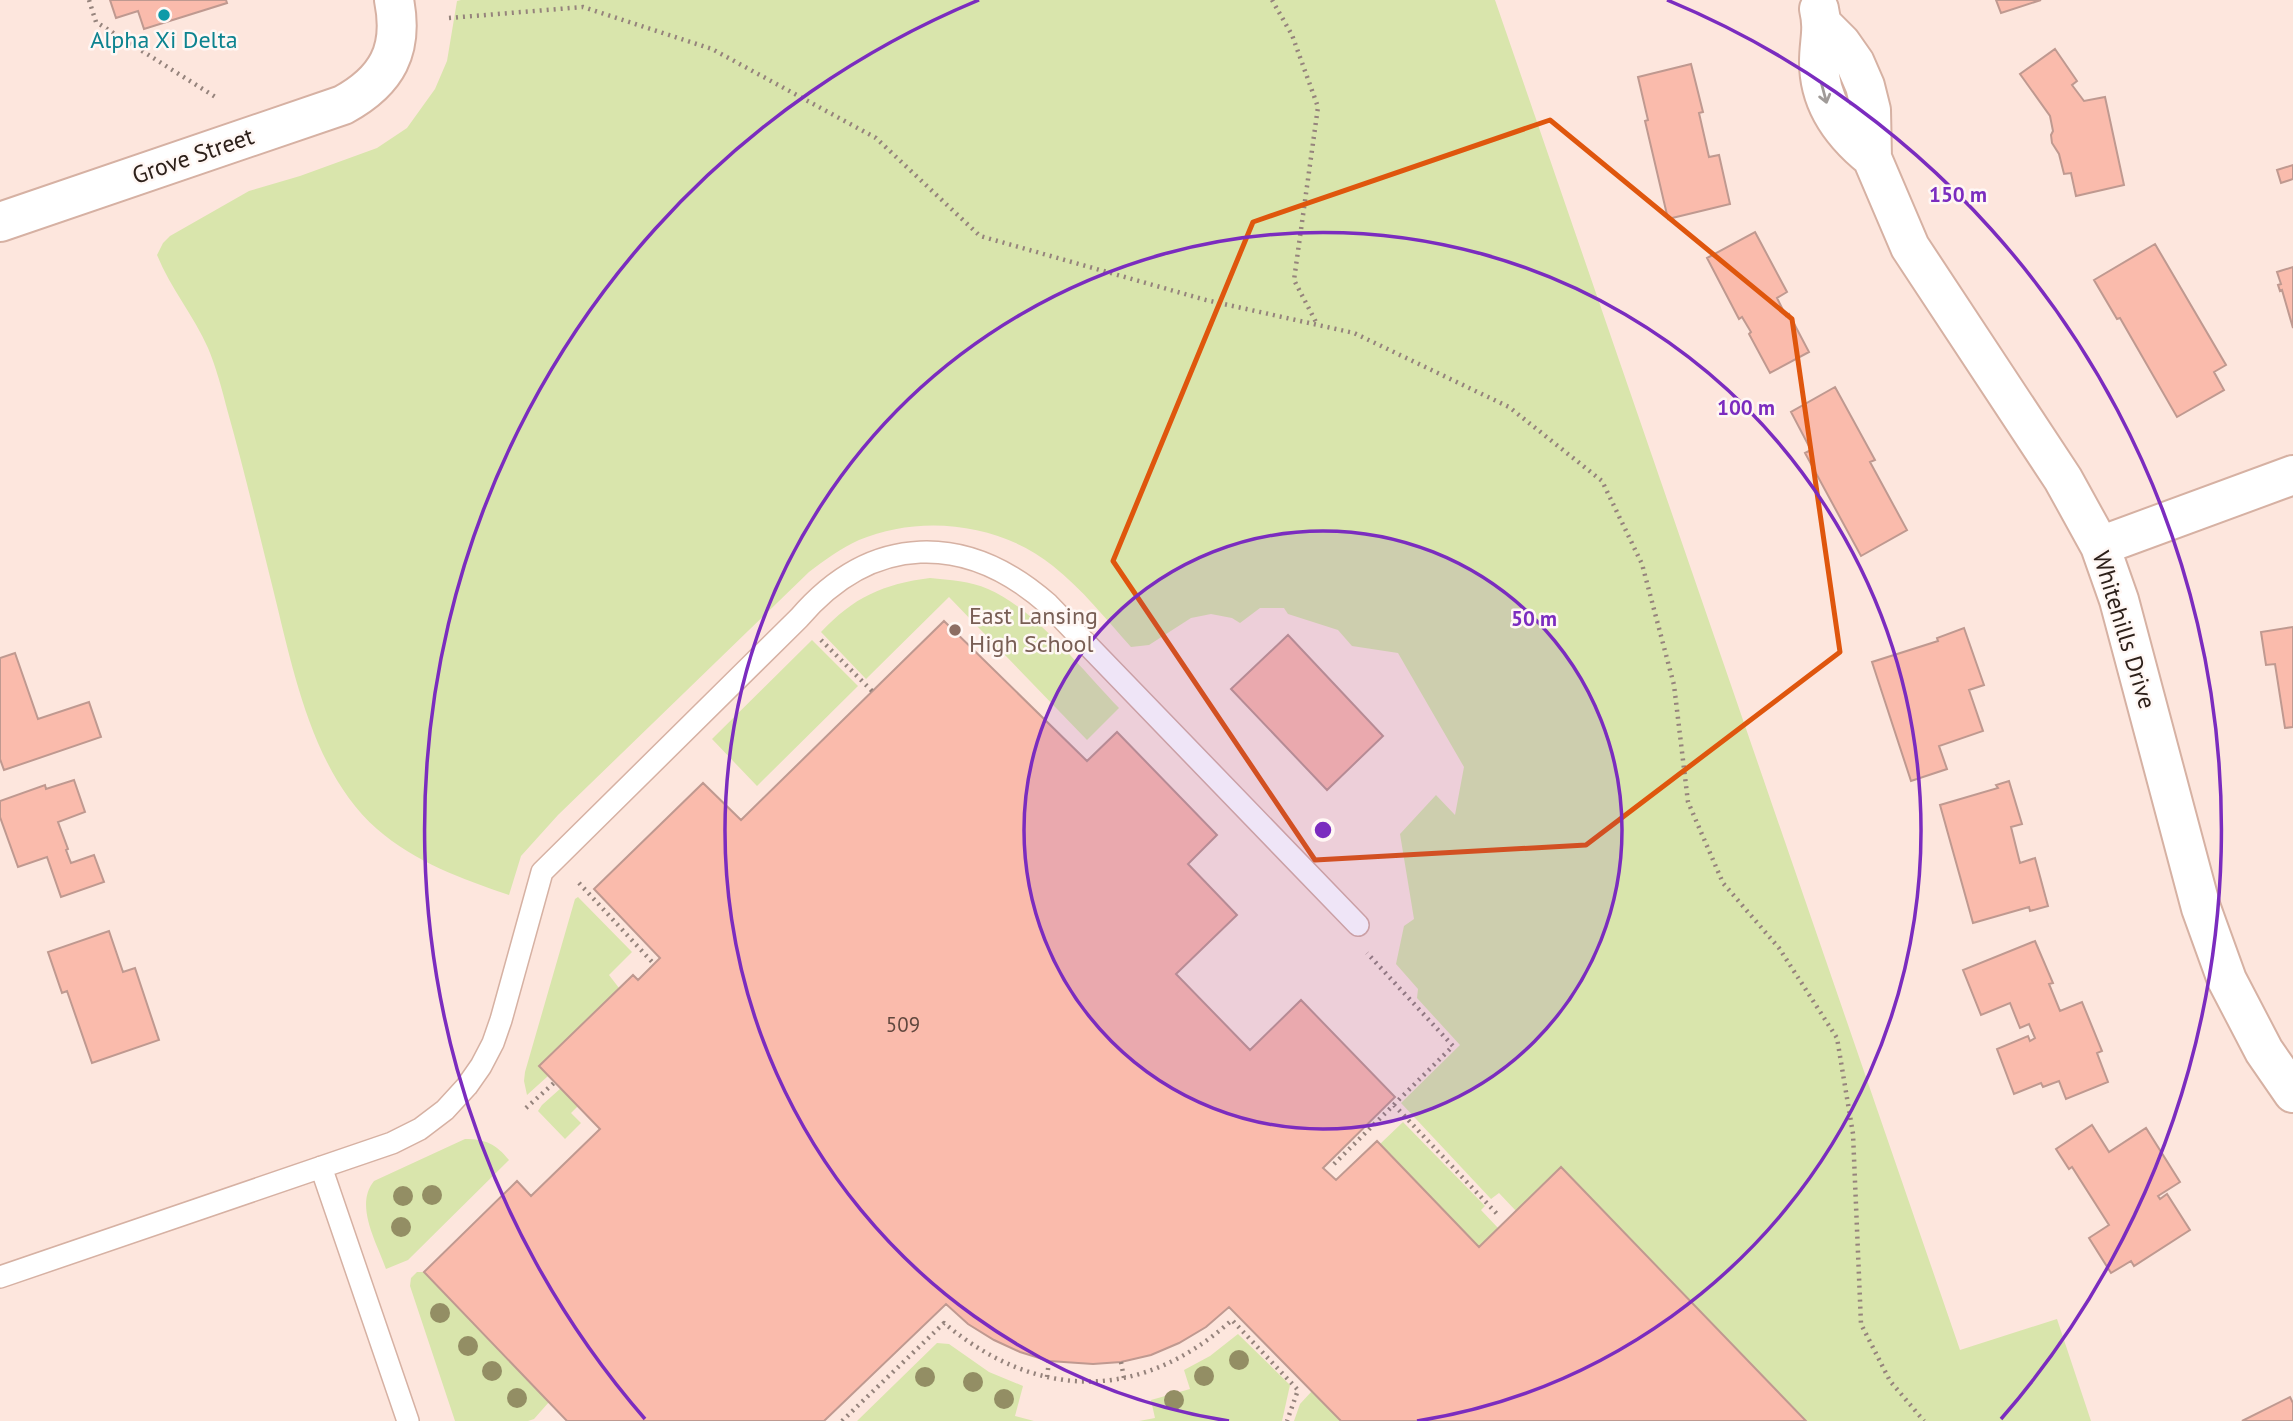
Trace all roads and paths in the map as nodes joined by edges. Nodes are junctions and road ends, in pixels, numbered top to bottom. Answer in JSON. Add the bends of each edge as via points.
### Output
{"nodes":[{"id":1,"x":89,"y":0,"type":"edge"},
{"id":2,"x":394,"y":0,"type":"edge"},
{"id":3,"x":1272,"y":0,"type":"edge"},
{"id":4,"x":1821,"y":13,"type":"edge"},
{"id":5,"x":449,"y":18,"type":"dead end"},
{"id":6,"x":217,"y":98,"type":"dead end"},
{"id":7,"x":0,"y":222,"type":"edge"},
{"id":8,"x":1318,"y":325,"type":"junction"},
{"id":9,"x":2293,"y":475,"type":"edge"},
{"id":10,"x":2099,"y":546,"type":"junction"},
{"id":11,"x":799,"y":618,"type":"junction"},
{"id":12,"x":873,"y":692,"type":"dead end"},
{"id":13,"x":579,"y":883,"type":"dead end"},
{"id":14,"x":1359,"y":925,"type":"joint"},
{"id":15,"x":654,"y":964,"type":"dead end"},
{"id":16,"x":555,"y":1082,"type":"dead end"},
{"id":17,"x":2293,"y":1093,"type":"edge"},
{"id":18,"x":1394,"y":1105,"type":"junction"},
{"id":19,"x":526,"y":1108,"type":"dead end"},
{"id":20,"x":1334,"y":1164,"type":"dead end"},
{"id":21,"x":321,"y":1167,"type":"junction"},
{"id":22,"x":1499,"y":1216,"type":"dead end"},
{"id":23,"x":0,"y":1277,"type":"edge"},
{"id":24,"x":1049,"y":1361,"type":"dead end"},
{"id":25,"x":1121,"y":1362,"type":"dead end"},
{"id":26,"x":1047,"y":1377,"type":"junction"},
{"id":27,"x":1124,"y":1378,"type":"junction"},
{"id":28,"x":408,"y":1421,"type":"edge"},
{"id":29,"x":842,"y":1421,"type":"edge"},
{"id":30,"x":1287,"y":1421,"type":"edge"},
{"id":31,"x":1924,"y":1421,"type":"edge"}],
"edges":[{"from":1,"to":6,"type":"path","via":[[96,22]]},
{"from":2,"to":7,"type":"street","name":"Grove Street","via":[[398,36],[392,57],[380,78],[343,105]]},
{"from":3,"to":8,"type":"path","via":[[1292,35],[1318,107],[1294,280]]},
{"from":4,"to":10,"type":"street","name":"Whitehills Drive","via":[[1819,66],[1828,105],[1854,144],[1872,158],[1910,247],[2063,480]]},
{"from":5,"to":8,"type":"path","via":[[583,7],[712,49],[876,138],[980,236],[1206,300]]},
{"from":8,"to":31,"type":"path","via":[[1354,333],[1509,407],[1602,481],[1642,564],[1674,685],[1688,802],[1723,883],[1779,948],[1837,1038],[1853,1134],[1861,1324],[1890,1381]]},
{"from":9,"to":10,"type":"street"},
{"from":10,"to":17,"type":"street","name":"Whitehills Drive","via":[[2119,600],[2201,908],[2227,980],[2264,1051]]},
{"from":11,"to":12,"type":"path"},
{"from":11,"to":14,"type":"lane","via":[[837,581],[886,558],[939,553],[969,557],[998,568],[1048,604]]},
{"from":11,"to":21,"type":"lane","via":[[542,872],[493,1043],[467,1086],[420,1129]]},
{"from":13,"to":15,"type":"path"},
{"from":14,"to":18,"type":"path","via":[[1349,934],[1453,1046]]},
{"from":16,"to":19,"type":"path"},
{"from":18,"to":20,"type":"path"},
{"from":18,"to":22,"type":"path"},
{"from":21,"to":23,"type":"lane"},
{"from":21,"to":28,"type":"lane"},
{"from":24,"to":26,"type":"path"},
{"from":25,"to":27,"type":"path"},
{"from":26,"to":27,"type":"path"},
{"from":26,"to":29,"type":"path","via":[[992,1358],[944,1323]]},
{"from":27,"to":30,"type":"path","via":[[1193,1352],[1232,1320],[1298,1390]]}]}
